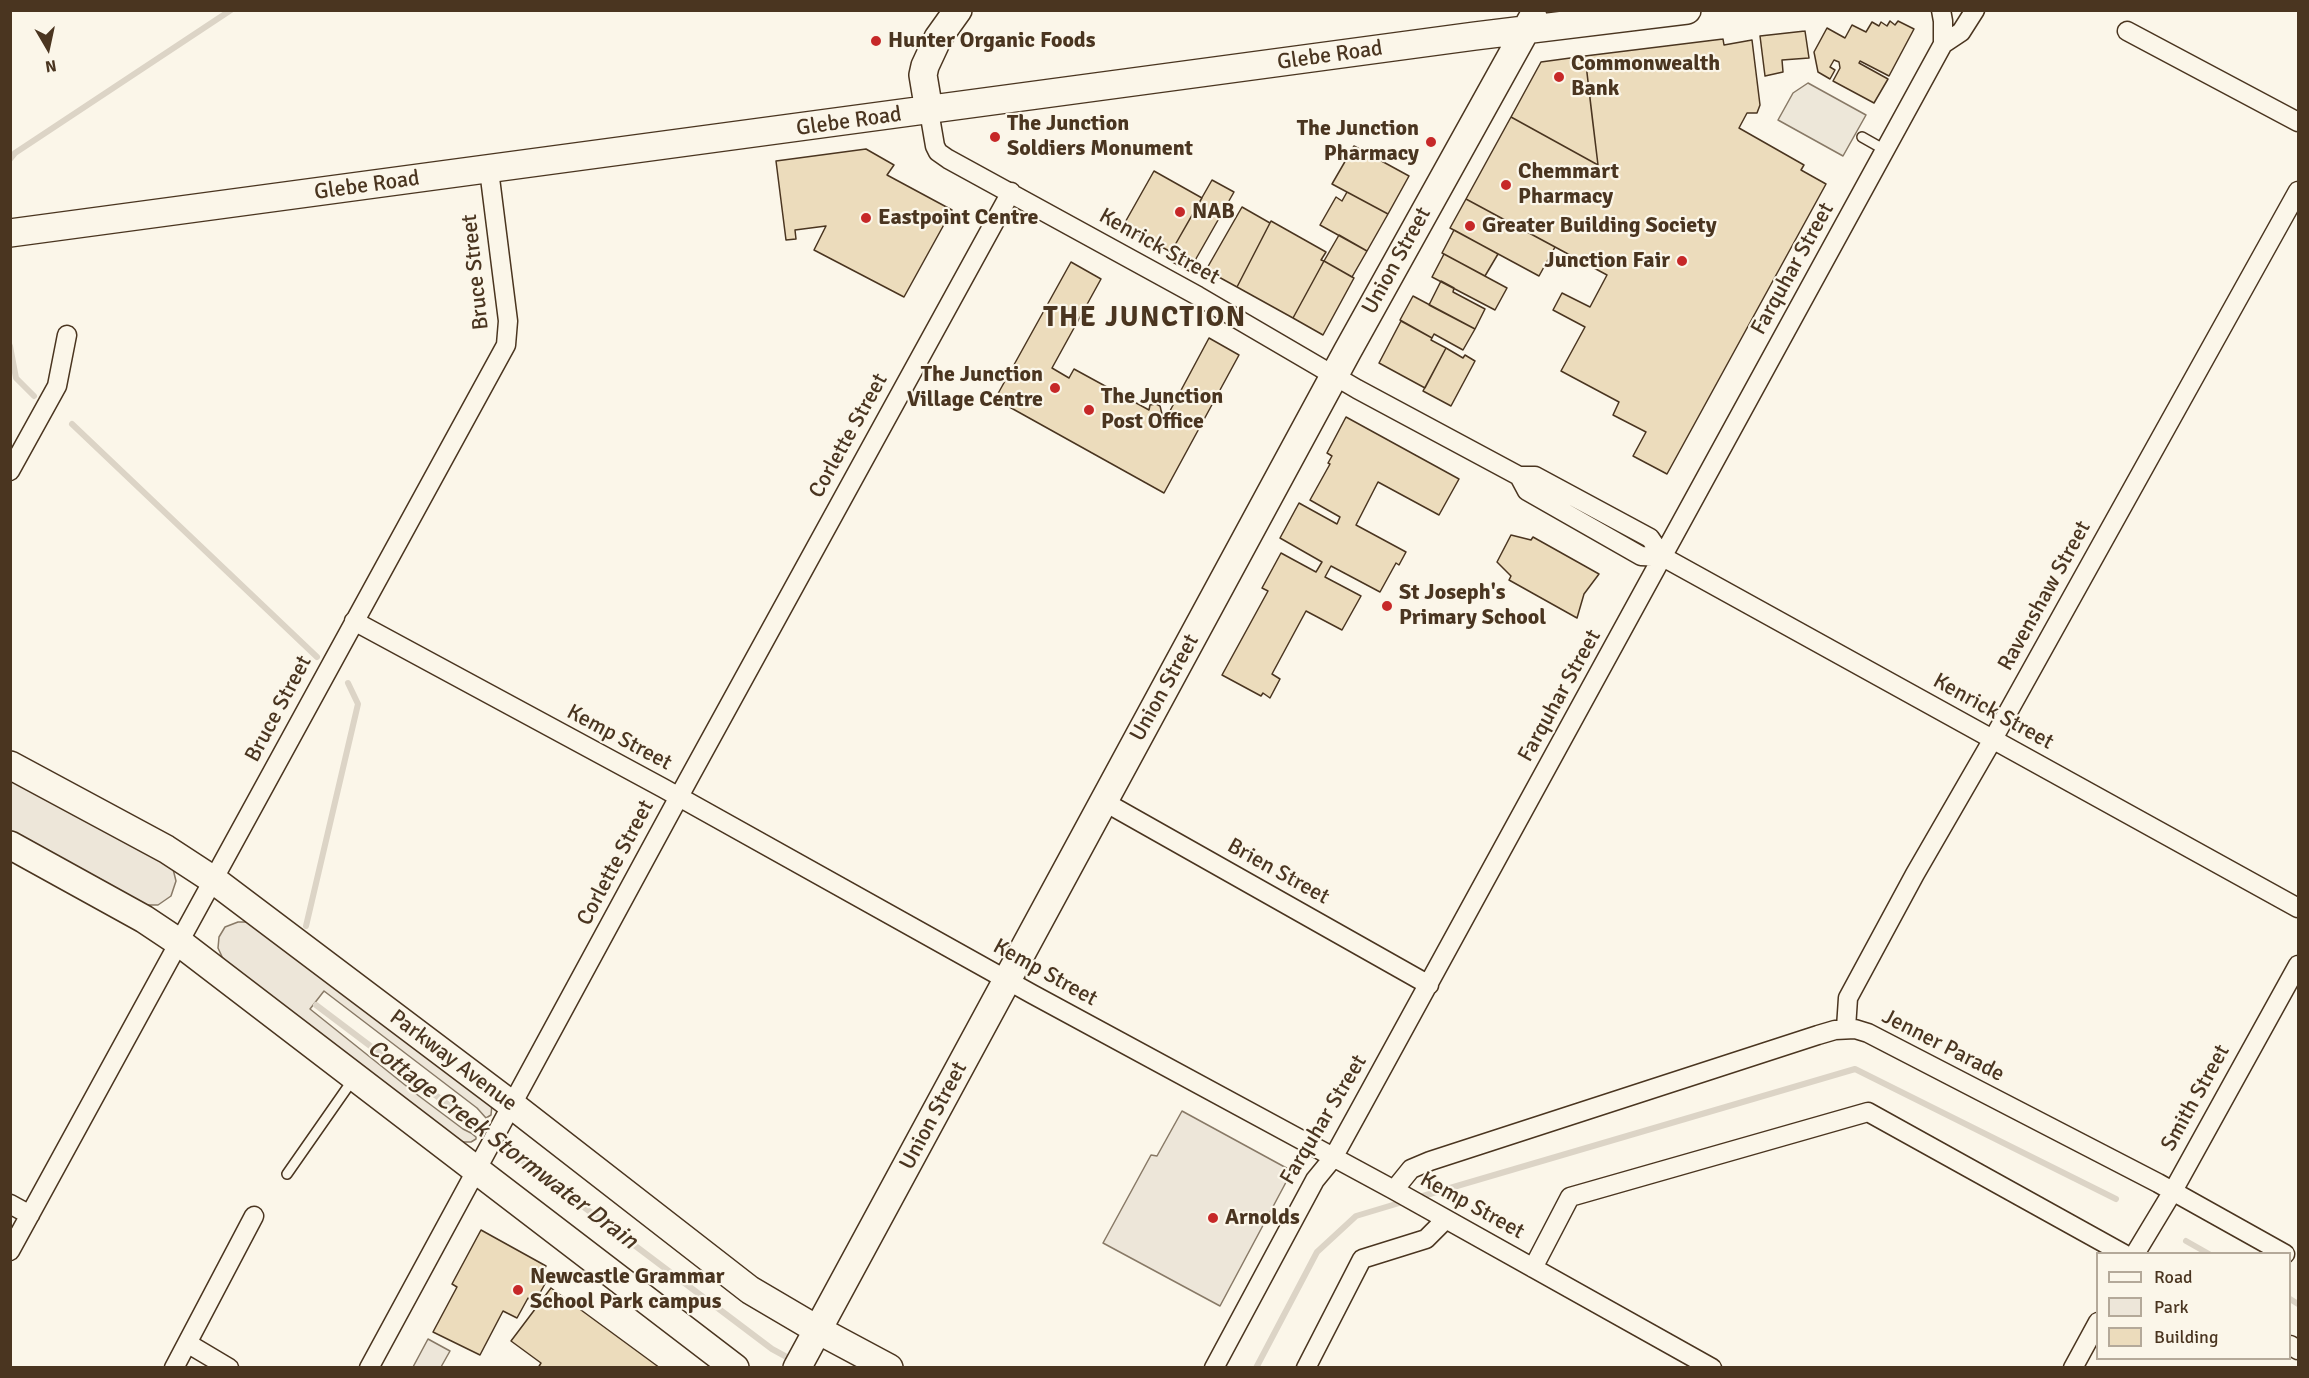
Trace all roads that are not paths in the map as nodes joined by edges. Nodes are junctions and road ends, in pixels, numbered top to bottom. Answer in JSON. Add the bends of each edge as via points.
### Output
{"nodes":[{"id":1,"x":958,"y":10,"type":"edge"},
{"id":2,"x":1687,"y":10,"type":"edge"},
{"id":3,"x":1941,"y":10,"type":"edge"},
{"id":4,"x":1975,"y":10,"type":"edge"},
{"id":5,"x":1531,"y":20,"type":"edge"},
{"id":6,"x":2127,"y":31,"type":"dead end"},
{"id":7,"x":1943,"y":44,"type":"junction"},
{"id":8,"x":929,"y":111,"type":"junction"},
{"id":9,"x":2298,"y":122,"type":"edge"},
{"id":10,"x":1862,"y":137,"type":"dead end"},
{"id":11,"x":1885,"y":150,"type":"junction"},
{"id":12,"x":489,"y":170,"type":"junction"},
{"id":13,"x":2298,"y":190,"type":"edge"},
{"id":14,"x":1011,"y":192,"type":"junction"},
{"id":15,"x":10,"y":233,"type":"edge"},
{"id":16,"x":67,"y":335,"type":"dead end"},
{"id":17,"x":1334,"y":376,"type":"junction"},
{"id":18,"x":10,"y":471,"type":"edge"},
{"id":19,"x":1663,"y":557,"type":"junction"},
{"id":20,"x":354,"y":621,"type":"junction"},
{"id":21,"x":1993,"y":739,"type":"junction"},
{"id":22,"x":10,"y":765,"type":"edge"},
{"id":23,"x":678,"y":797,"type":"junction"},
{"id":24,"x":1103,"y":801,"type":"junction"},
{"id":25,"x":10,"y":845,"type":"edge"},
{"id":26,"x":214,"y":881,"type":"junction"},
{"id":27,"x":2298,"y":908,"type":"edge"},
{"id":28,"x":180,"y":943,"type":"junction"},
{"id":29,"x":2298,"y":965,"type":"edge"},
{"id":30,"x":1006,"y":980,"type":"junction"},
{"id":31,"x":1429,"y":985,"type":"junction"},
{"id":32,"x":1846,"y":1028,"type":"junction"},
{"id":33,"x":354,"y":1077,"type":"junction"},
{"id":34,"x":512,"y":1105,"type":"junction"},
{"id":35,"x":1334,"y":1158,"type":"junction"},
{"id":36,"x":477,"y":1170,"type":"junction"},
{"id":37,"x":287,"y":1174,"type":"dead end"},
{"id":38,"x":2173,"y":1191,"type":"junction"},
{"id":39,"x":1399,"y":1192,"type":"junction"},
{"id":40,"x":10,"y":1204,"type":"edge"},
{"id":41,"x":30,"y":1215,"type":"junction"},
{"id":42,"x":1438,"y":1215,"type":"junction"},
{"id":43,"x":254,"y":1216,"type":"dead end"},
{"id":44,"x":10,"y":1251,"type":"edge"},
{"id":45,"x":2120,"y":1252,"type":"edge"},
{"id":46,"x":2136,"y":1252,"type":"edge"},
{"id":47,"x":2281,"y":1252,"type":"edge"},
{"id":48,"x":1533,"y":1268,"type":"junction"},
{"id":49,"x":2096,"y":1324,"type":"edge"},
{"id":50,"x":187,"y":1343,"type":"junction"},
{"id":51,"x":808,"y":1348,"type":"edge"},
{"id":52,"x":174,"y":1368,"type":"edge"},
{"id":53,"x":229,"y":1368,"type":"edge"},
{"id":54,"x":369,"y":1368,"type":"edge"},
{"id":55,"x":735,"y":1368,"type":"edge"},
{"id":56,"x":889,"y":1368,"type":"edge"},
{"id":57,"x":1214,"y":1368,"type":"edge"},
{"id":58,"x":1306,"y":1368,"type":"edge"},
{"id":59,"x":1712,"y":1368,"type":"edge"},
{"id":60,"x":2073,"y":1368,"type":"edge"}],
"edges":[{"from":1,"to":8,"type":"main road","via":[[938,38],[925,66]]},
{"from":2,"to":5,"type":"main road","name":"Glebe Road"},
{"from":3,"to":7,"type":"street"},
{"from":4,"to":7,"type":"street","name":"Farquhar Street","via":[[1961,32]]},
{"from":5,"to":8,"type":"main road","name":"Glebe Road"},
{"from":5,"to":17,"type":"main road","name":"Union Street"},
{"from":6,"to":9,"type":"street"},
{"from":7,"to":11,"type":"street","name":"Farquhar Street"},
{"from":8,"to":12,"type":"main road","name":"Glebe Road"},
{"from":8,"to":14,"type":"street","name":"Kenrick Street","via":[[938,152]]},
{"from":10,"to":11,"type":"lane"},
{"from":11,"to":19,"type":"street","name":"Farquhar Street"},
{"from":12,"to":15,"type":"main road","name":"Glebe Road"},
{"from":12,"to":20,"type":"street","name":"Bruce Street","via":[[508,321],[506,345]]},
{"from":13,"to":21,"type":"street","name":"Ravenshaw Street"},
{"from":14,"to":17,"type":"street","name":"Kenrick Street"},
{"from":14,"to":23,"type":"street","name":"Corlette Street"},
{"from":16,"to":18,"type":"street","via":[[57,386]]},
{"from":17,"to":19,"type":"street","name":"Kenrick Street","via":[[1519,476],[1535,476],[1650,538]]},
{"from":17,"to":24,"type":"main road","name":"Union Street"},
{"from":19,"to":21,"type":"street","name":"Kenrick Street"},
{"from":19,"to":31,"type":"street","name":"Farquhar Street"},
{"from":20,"to":23,"type":"street","name":"Kemp Street"},
{"from":20,"to":26,"type":"street","name":"Bruce Street"},
{"from":21,"to":27,"type":"street","name":"Kenrick Street"},
{"from":21,"to":32,"type":"street","name":"Ravenshaw Street","via":[[1848,998]]},
{"from":22,"to":26,"type":"main road","name":"Parkway Avenue","via":[[166,849]]},
{"from":23,"to":30,"type":"street","name":"Kemp Street"},
{"from":23,"to":34,"type":"street","name":"Corlette Street"},
{"from":24,"to":30,"type":"main road","name":"Union Street"},
{"from":24,"to":31,"type":"street","name":"Brien Street"},
{"from":25,"to":28,"type":"main road"},
{"from":26,"to":28,"type":"street","name":"Bruce Street"},
{"from":26,"to":34,"type":"main road","name":"Parkway Avenue"},
{"from":28,"to":33,"type":"main road"},
{"from":28,"to":41,"type":"street","name":"Bruce Street"},
{"from":29,"to":38,"type":"street","name":"Smith Street"},
{"from":30,"to":35,"type":"street","name":"Kemp Street"},
{"from":30,"to":51,"type":"main road","name":"Union Street"},
{"from":31,"to":35,"type":"street","name":"Farquhar Street"},
{"from":32,"to":38,"type":"street","name":"Jenner Parade","via":[[1868,1033]]},
{"from":32,"to":39,"type":"street","name":"Jenner Parade","via":[[1430,1161],[1411,1169]]},
{"from":33,"to":36,"type":"main road"},
{"from":33,"to":37,"type":"lane"},
{"from":34,"to":36,"type":"street","name":"Corlette Street"},
{"from":34,"to":51,"type":"main road","name":"Parkway Avenue","via":[[750,1290]]},
{"from":35,"to":39,"type":"street","name":"Kemp Street"},
{"from":35,"to":57,"type":"street","name":"Farquhar Street","via":[[1319,1173]]},
{"from":36,"to":54,"type":"street","name":"Corlette Street"},
{"from":36,"to":55,"type":"main road"},
{"from":38,"to":46,"type":"street","name":"Smith Street"},
{"from":38,"to":47,"type":"street","name":"Jenner Parade"},
{"from":39,"to":42,"type":"street","name":"Kemp Street"},
{"from":40,"to":41,"type":"street"},
{"from":41,"to":44,"type":"street","name":"Bruce Street"},
{"from":42,"to":48,"type":"street","name":"Kemp Street"},
{"from":42,"to":58,"type":"street","via":[[1426,1239],[1362,1259]]},
{"from":43,"to":50,"type":"street"},
{"from":45,"to":48,"type":"street","via":[[1868,1112],[1570,1197]]},
{"from":48,"to":59,"type":"street","name":"Kemp Street"},
{"from":49,"to":60,"type":"street"},
{"from":50,"to":52,"type":"street"},
{"from":50,"to":53,"type":"street"},
{"from":51,"to":56,"type":"main road","name":"Parkway Avenue"}]}
